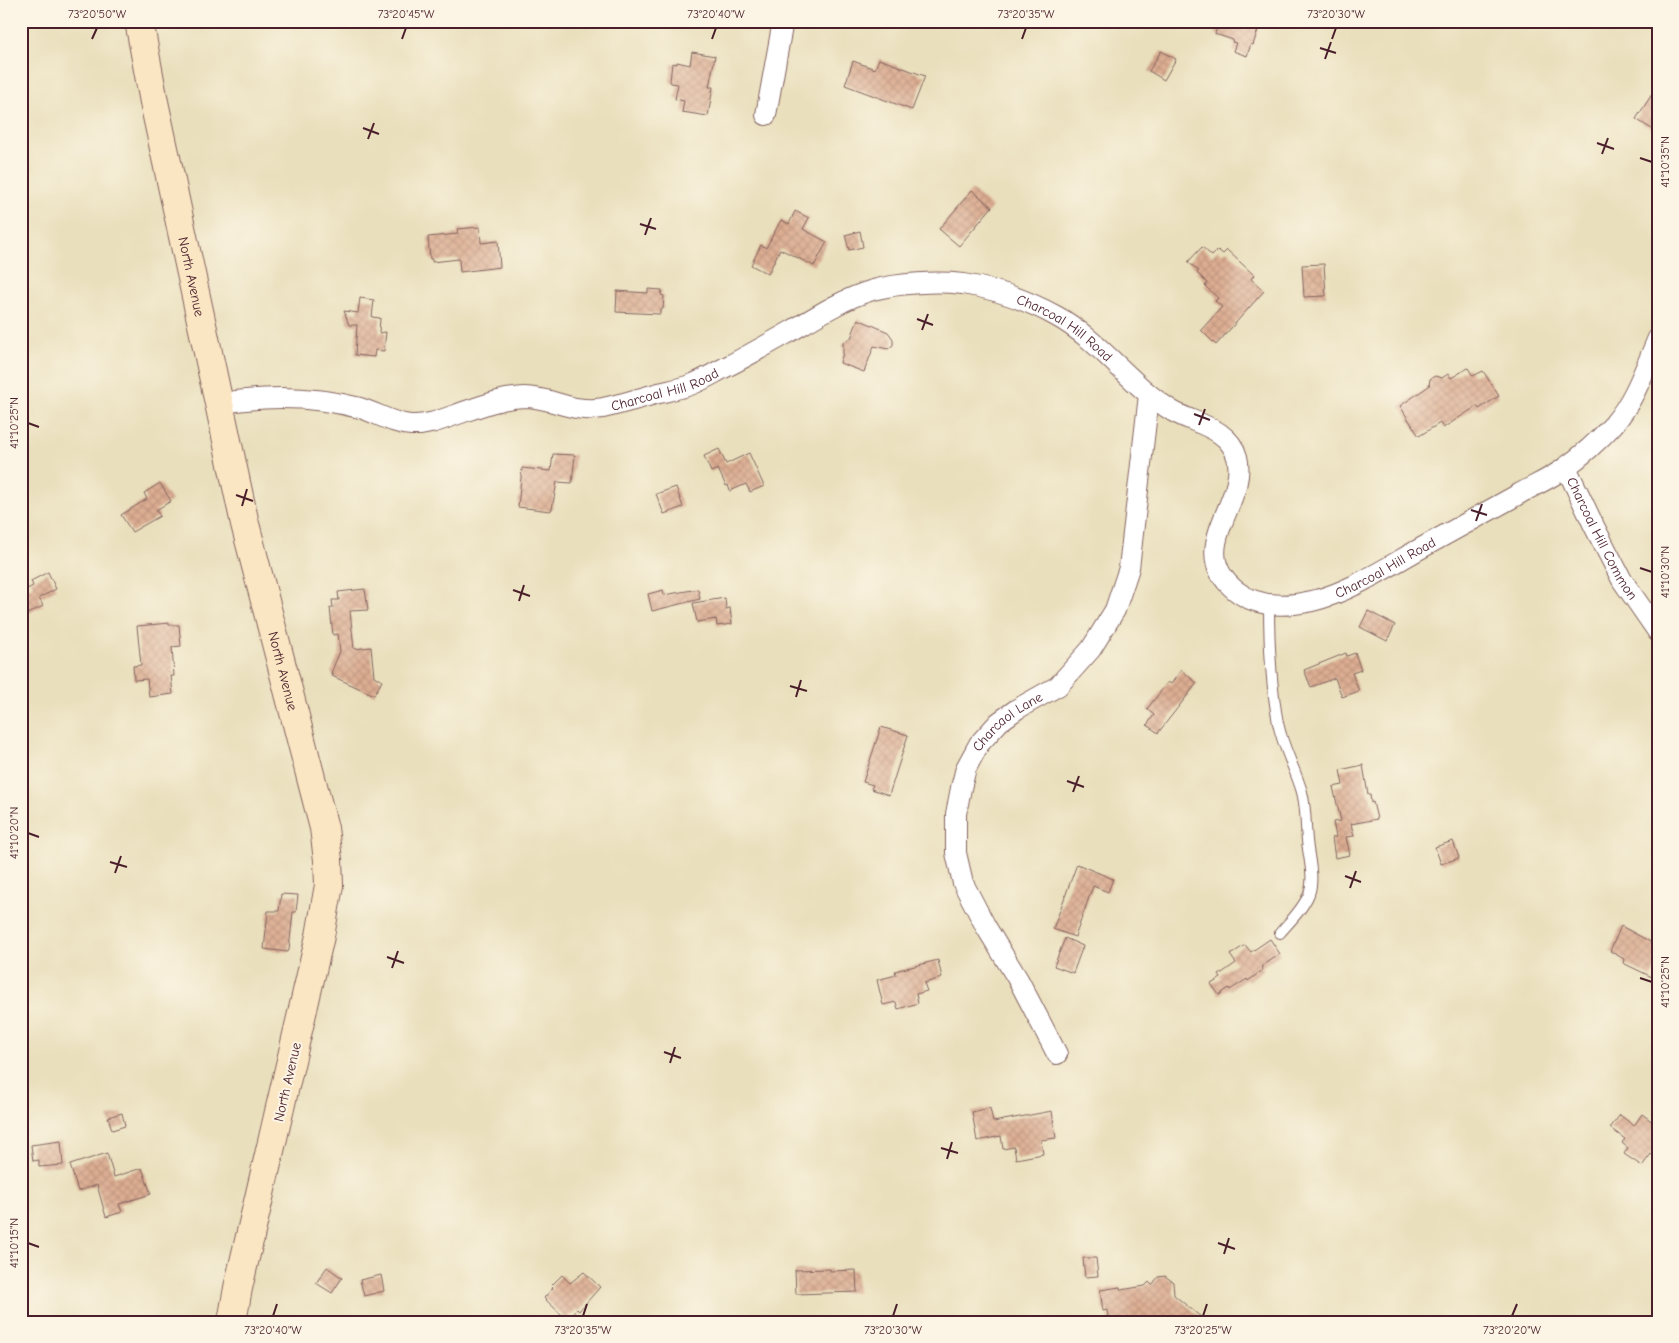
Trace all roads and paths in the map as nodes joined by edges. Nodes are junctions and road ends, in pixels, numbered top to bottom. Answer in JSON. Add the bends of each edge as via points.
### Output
{"nodes":[{"id":1,"x":139,"y":21,"type":"edge"},
{"id":2,"x":783,"y":21,"type":"edge"},
{"id":3,"x":766,"y":114,"type":"dead end"},
{"id":4,"x":1658,"y":338,"type":"edge"},
{"id":5,"x":1149,"y":395,"type":"junction"},
{"id":6,"x":218,"y":404,"type":"junction"},
{"id":7,"x":1566,"y":467,"type":"junction"},
{"id":8,"x":1269,"y":606,"type":"junction"},
{"id":9,"x":1658,"y":632,"type":"edge"},
{"id":10,"x":1280,"y":933,"type":"dead end"},
{"id":11,"x":1057,"y":1054,"type":"dead end"},
{"id":12,"x":232,"y":1322,"type":"edge"}],
"edges":[{"from":1,"to":6,"type":"street","name":"North Avenue"},
{"from":2,"to":3,"type":"street"},
{"from":4,"to":7,"type":"street","name":"Charcoal Hill Road","via":[[1630,402],[1593,445]]},
{"from":5,"to":6,"type":"street","name":"Charcoal Hill Road","via":[[1062,319],[1003,293],[946,282],[874,290],[821,314],[691,385],[596,410],[573,409],[537,398],[521,397],[501,399],[415,426],[364,409],[316,400],[288,398]]},
{"from":5,"to":8,"type":"street","name":"Charcoal Hill Road","via":[[1176,413],[1223,435],[1233,446],[1240,475],[1217,538],[1217,564],[1221,574],[1241,595]]},
{"from":5,"to":11,"type":"street","name":"Charcaol Lane","via":[[1129,568],[1115,610],[1091,649],[1058,686],[1000,722],[979,744],[966,768],[956,814],[956,853],[963,883]]},
{"from":6,"to":12,"type":"street","name":"North Avenue","via":[[247,534],[321,816],[329,873],[328,898],[320,936]]},
{"from":7,"to":8,"type":"street","name":"Charcoal Hill Road","via":[[1339,592],[1312,601]]},
{"from":7,"to":9,"type":"street","name":"Charcoal Hill Common","via":[[1622,580]]},
{"from":8,"to":10,"type":"lane","via":[[1278,723],[1283,745],[1302,792],[1312,876],[1304,905]]}]}
